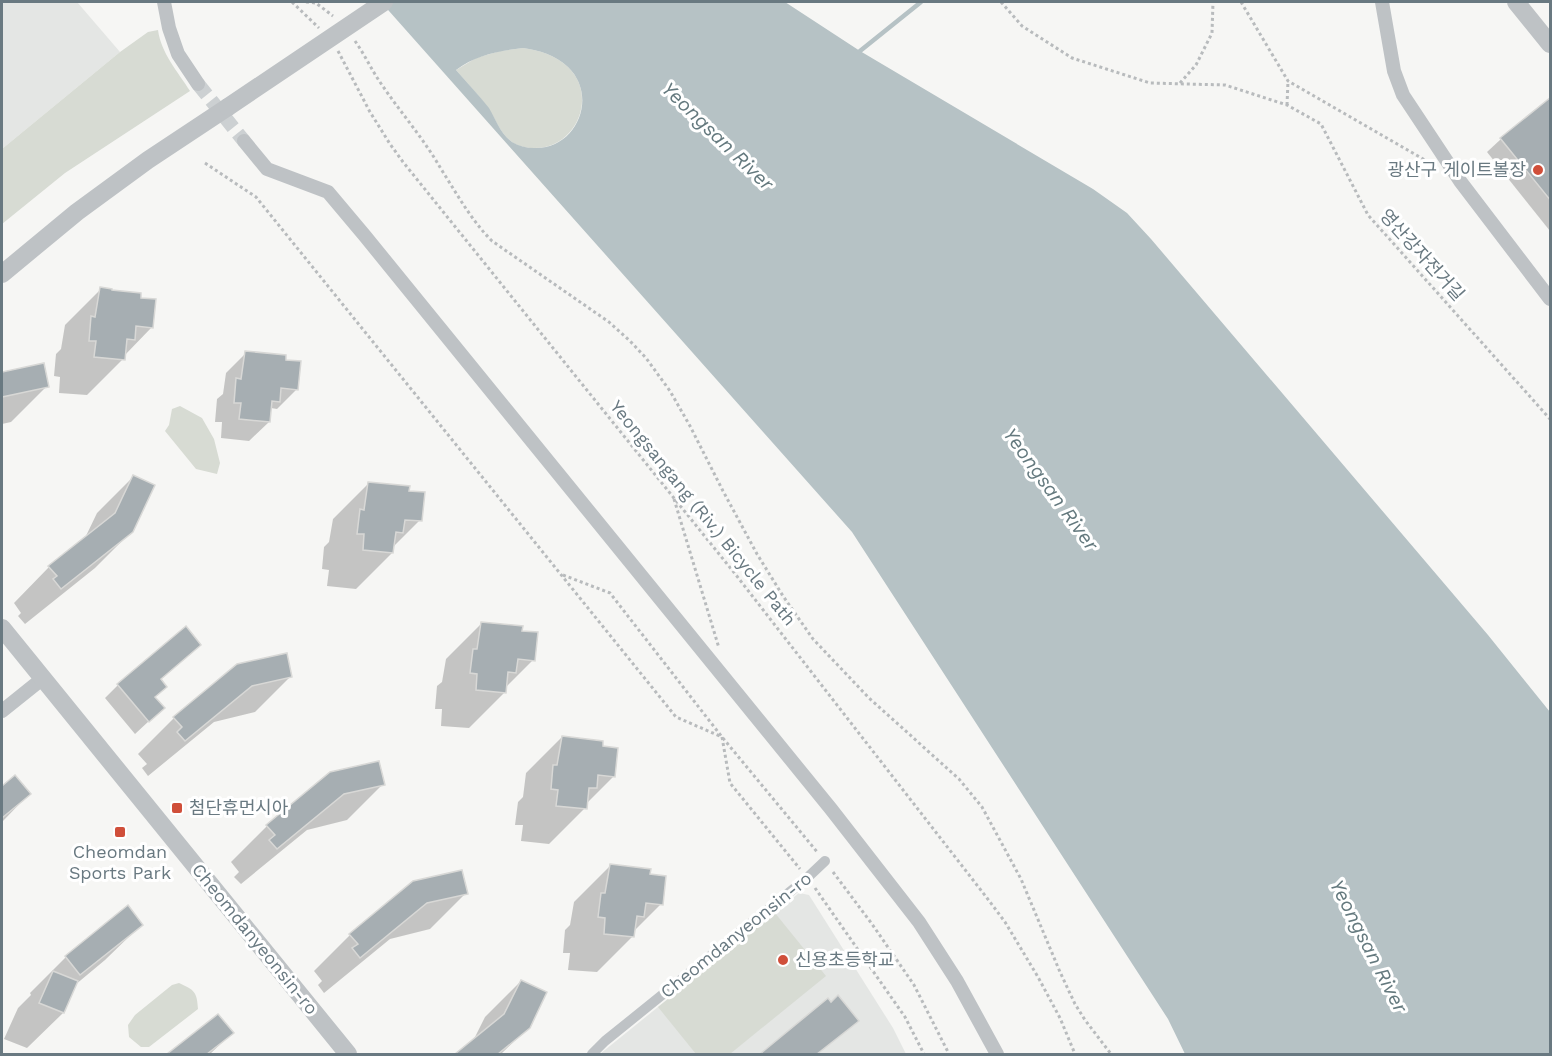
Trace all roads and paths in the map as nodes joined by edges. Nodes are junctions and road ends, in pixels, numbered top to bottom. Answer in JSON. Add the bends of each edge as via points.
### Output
{"nodes":[{"id":1,"x":165,"y":2,"type":"edge"},
{"id":2,"x":293,"y":2,"type":"edge"},
{"id":3,"x":306,"y":2,"type":"edge"},
{"id":4,"x":384,"y":2,"type":"edge"},
{"id":5,"x":1000,"y":2,"type":"edge"},
{"id":6,"x":1213,"y":2,"type":"edge"},
{"id":7,"x":1241,"y":2,"type":"edge"},
{"id":8,"x":1382,"y":2,"type":"edge"},
{"id":9,"x":1516,"y":2,"type":"edge"},
{"id":10,"x":339,"y":21,"type":"dead end"},
{"id":11,"x":320,"y":29,"type":"dead end"},
{"id":12,"x":352,"y":37,"type":"dead end"},
{"id":13,"x":1551,"y":44,"type":"edge"},
{"id":14,"x":334,"y":45,"type":"dead end"},
{"id":15,"x":1288,"y":81,"type":"junction"},
{"id":16,"x":198,"y":84,"type":"tunnel mouth"},
{"id":17,"x":1180,"y":84,"type":"junction"},
{"id":18,"x":1287,"y":105,"type":"junction"},
{"id":19,"x":244,"y":141,"type":"tunnel mouth"},
{"id":20,"x":205,"y":163,"type":"dead end"},
{"id":21,"x":1429,"y":163,"type":"dead end"},
{"id":22,"x":2,"y":274,"type":"edge"},
{"id":23,"x":1551,"y":299,"type":"edge"},
{"id":24,"x":1551,"y":419,"type":"edge"},
{"id":25,"x":674,"y":498,"type":"junction"},
{"id":26,"x":560,"y":574,"type":"junction"},
{"id":27,"x":2,"y":628,"type":"edge"},
{"id":28,"x":721,"y":654,"type":"dead end"},
{"id":29,"x":42,"y":679,"type":"junction"},
{"id":30,"x":2,"y":711,"type":"edge"},
{"id":31,"x":722,"y":736,"type":"junction"},
{"id":32,"x":825,"y":861,"type":"junction"},
{"id":33,"x":807,"y":878,"type":"junction"},
{"id":34,"x":348,"y":1054,"type":"edge"},
{"id":35,"x":592,"y":1054,"type":"edge"},
{"id":36,"x":924,"y":1054,"type":"edge"},
{"id":37,"x":950,"y":1054,"type":"edge"},
{"id":38,"x":997,"y":1054,"type":"edge"},
{"id":39,"x":1075,"y":1054,"type":"edge"},
{"id":40,"x":1112,"y":1054,"type":"edge"}],
"edges":[{"from":1,"to":16,"type":"street","via":[[178,54]]},
{"from":2,"to":11,"type":"path"},
{"from":3,"to":10,"type":"path","via":[[316,3]]},
{"from":4,"to":22,"type":"street","bridge":true,"via":[[148,160]]},
{"from":5,"to":17,"type":"path","name":"영산강자전거길","via":[[1022,26],[1072,58],[1150,83]]},
{"from":6,"to":17,"type":"path","via":[[1212,33]]},
{"from":7,"to":15,"type":"path"},
{"from":8,"to":23,"type":"street","via":[[1394,71],[1403,95],[1460,181]]},
{"from":9,"to":13,"type":"street"},
{"from":12,"to":40,"type":"path","via":[[482,231],[609,322],[646,358],[690,426],[757,554],[813,639],[869,698],[959,779],[982,807],[1021,879],[1075,1004]]},
{"from":14,"to":25,"type":"path","name":"Yeongsangang (Riv.) Bicycle Path","via":[[390,144]]},
{"from":15,"to":18,"type":"path"},
{"from":15,"to":21,"type":"path"},
{"from":17,"to":18,"type":"path","name":"영산강자전거길","via":[[1225,85]]},
{"from":18,"to":24,"type":"path","name":"영산강자전거길","via":[[1321,124],[1368,215]]},
{"from":19,"to":38,"type":"street","via":[[267,169],[328,192],[365,236],[919,922]]},
{"from":20,"to":26,"type":"path","via":[[256,198]]},
{"from":25,"to":28,"type":"path"},
{"from":25,"to":39,"type":"path","name":"Yeongsangang (Riv.) Bicycle Path","via":[[1005,922],[1060,1018]]},
{"from":26,"to":31,"type":"path","via":[[676,717]]},
{"from":26,"to":31,"type":"path","via":[[610,593]]},
{"from":27,"to":29,"type":"street","name":"Cheomdanyeonsin-ro"},
{"from":29,"to":30,"type":"street"},
{"from":29,"to":34,"type":"street","name":"Cheomdanyeonsin-ro"},
{"from":31,"to":32,"type":"path"},
{"from":31,"to":33,"type":"path","via":[[730,783]]},
{"from":32,"to":33,"type":"street","name":"Cheomdanyeonsin-ro"},
{"from":32,"to":37,"type":"path","via":[[914,985]]},
{"from":33,"to":35,"type":"street","name":"Cheomdanyeonsin-ro"},
{"from":33,"to":36,"type":"path","via":[[905,1017]]}]}
